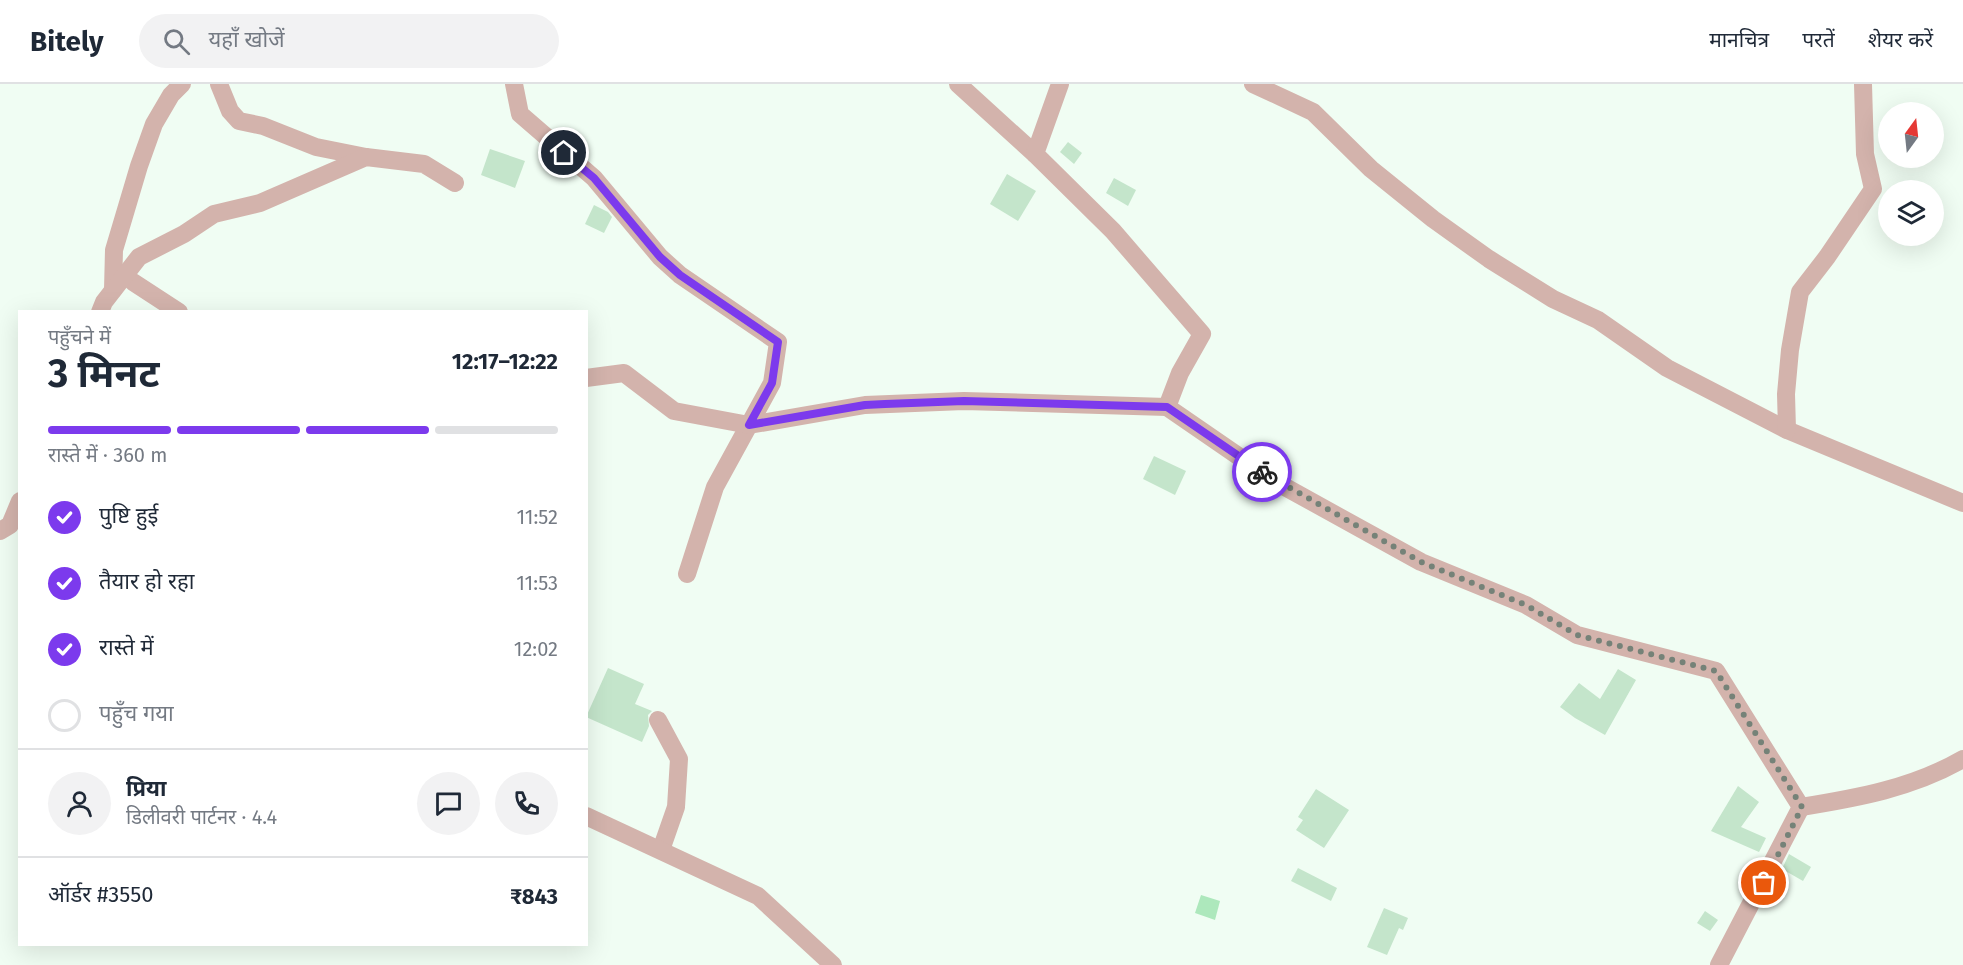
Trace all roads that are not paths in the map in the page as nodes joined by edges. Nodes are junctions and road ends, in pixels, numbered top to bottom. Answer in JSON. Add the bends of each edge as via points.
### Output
{"nodes":[{"id":1,"x":182,"y":84,"type":"edge"},
{"id":2,"x":219,"y":84,"type":"edge"},
{"id":3,"x":514,"y":84,"type":"edge"},
{"id":4,"x":958,"y":84,"type":"edge"},
{"id":5,"x":1060,"y":84,"type":"edge"},
{"id":6,"x":1253,"y":84,"type":"edge"},
{"id":7,"x":1863,"y":84,"type":"edge"},
{"id":8,"x":1035,"y":154,"type":"junction"},
{"id":9,"x":366,"y":157,"type":"junction"},
{"id":10,"x":455,"y":183,"type":"dead end"},
{"id":11,"x":133,"y":282,"type":"dead end"},
{"id":12,"x":113,"y":290,"type":"junction"},
{"id":13,"x":101,"y":310,"type":"edge"},
{"id":14,"x":176,"y":310,"type":"edge"},
{"id":15,"x":588,"y":378,"type":"edge"},
{"id":16,"x":1167,"y":407,"type":"junction"},
{"id":17,"x":749,"y":425,"type":"junction"},
{"id":18,"x":1787,"y":430,"type":"junction"},
{"id":19,"x":1963,"y":503,"type":"edge"},
{"id":20,"x":18,"y":506,"type":"edge"},
{"id":21,"x":0,"y":531,"type":"edge"},
{"id":22,"x":687,"y":574,"type":"dead end"},
{"id":23,"x":658,"y":720,"type":"dead end"},
{"id":24,"x":1963,"y":759,"type":"edge"},
{"id":25,"x":1802,"y":807,"type":"junction"},
{"id":26,"x":588,"y":817,"type":"edge"},
{"id":27,"x":661,"y":850,"type":"junction"},
{"id":28,"x":833,"y":965,"type":"edge"},
{"id":29,"x":1719,"y":965,"type":"edge"}],
"edges":[{"from":1,"to":12,"type":"street","via":[[154,124],[136,174],[114,250]]},
{"from":2,"to":9,"type":"street","via":[[230,111],[239,121],[316,147]]},
{"from":3,"to":17,"type":"street","via":[[520,114],[594,178],[660,257],[778,342],[772,383]]},
{"from":4,"to":8,"type":"street"},
{"from":5,"to":8,"type":"street"},
{"from":6,"to":18,"type":"street","via":[[1313,112],[1371,169],[1489,259],[1553,299],[1598,320],[1667,368]]},
{"from":7,"to":18,"type":"street","via":[[1865,154],[1873,189],[1800,292],[1790,350]]},
{"from":8,"to":16,"type":"street","via":[[1113,231],[1202,334]]},
{"from":9,"to":10,"type":"street","via":[[424,164]]},
{"from":9,"to":12,"type":"street","via":[[260,203],[214,214],[139,257]]},
{"from":11,"to":14,"type":"street"},
{"from":12,"to":13,"type":"street"},
{"from":15,"to":17,"type":"street","via":[[624,373],[674,411]]},
{"from":16,"to":17,"type":"street","via":[[964,401],[865,405]]},
{"from":16,"to":25,"type":"street","via":[[1276,482],[1421,562],[1526,605],[1577,635],[1716,671]]},
{"from":17,"to":22,"type":"street","via":[[715,487]]},
{"from":18,"to":19,"type":"street"},
{"from":20,"to":21,"type":"street","via":[[10,525]]},
{"from":23,"to":27,"type":"street","via":[[679,759],[676,807]]},
{"from":24,"to":25,"type":"street","via":[[1917,780],[1867,796]]},
{"from":25,"to":29,"type":"street"},
{"from":26,"to":27,"type":"street"},
{"from":27,"to":28,"type":"street","via":[[758,896]]}]}
